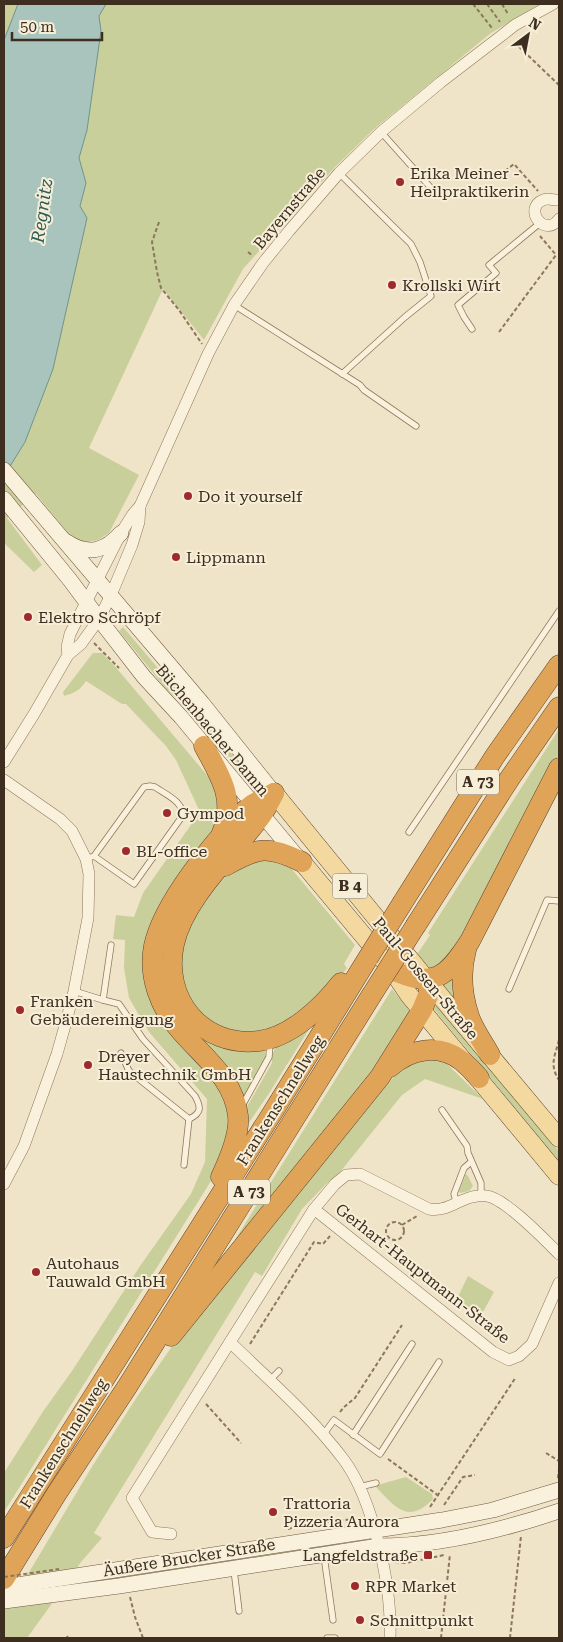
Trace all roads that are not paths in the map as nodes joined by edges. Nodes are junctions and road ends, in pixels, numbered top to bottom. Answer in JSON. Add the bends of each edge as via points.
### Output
{"nodes":[{"id":1,"x":552,"y":4,"type":"edge"},
{"id":2,"x":381,"y":132,"type":"junction"},
{"id":3,"x":339,"y":173,"type":"junction"},
{"id":4,"x":431,"y":188,"type":"dead end"},
{"id":5,"x":555,"y":201,"type":"edge"},
{"id":6,"x":559,"y":219,"type":"edge"},
{"id":7,"x":537,"y":225,"type":"junction"},
{"id":8,"x":234,"y":304,"type":"junction"},
{"id":9,"x":472,"y":329,"type":"dead end"},
{"id":10,"x":342,"y":374,"type":"junction"},
{"id":11,"x":416,"y":426,"type":"dead end"},
{"id":12,"x":4,"y":470,"type":"edge"},
{"id":13,"x":4,"y":499,"type":"edge"},
{"id":14,"x":140,"y":506,"type":"junction"},
{"id":15,"x":121,"y":534,"type":"junction"},
{"id":16,"x":58,"y":535,"type":"junction"},
{"id":17,"x":98,"y":580,"type":"junction"},
{"id":18,"x":111,"y":595,"type":"junction"},
{"id":19,"x":86,"y":603,"type":"junction"},
{"id":20,"x":559,"y":611,"type":"edge"},
{"id":21,"x":98,"y":620,"type":"junction"},
{"id":22,"x":68,"y":655,"type":"junction"},
{"id":23,"x":559,"y":665,"type":"edge"},
{"id":24,"x":559,"y":707,"type":"edge"},
{"id":25,"x":204,"y":746,"type":"junction"},
{"id":26,"x":4,"y":762,"type":"edge"},
{"id":27,"x":559,"y":768,"type":"edge"},
{"id":28,"x":4,"y":780,"type":"edge"},
{"id":29,"x":274,"y":793,"type":"junction"},
{"id":30,"x":257,"y":810,"type":"junction"},
{"id":31,"x":409,"y":832,"type":"dead end"},
{"id":32,"x":219,"y":839,"type":"junction"},
{"id":33,"x":90,"y":858,"type":"junction"},
{"id":34,"x":302,"y":862,"type":"junction"},
{"id":35,"x":217,"y":871,"type":"junction"},
{"id":36,"x":559,"y":901,"type":"edge"},
{"id":37,"x":470,"y":941,"type":"junction"},
{"id":38,"x":112,"y":945,"type":"dead end"},
{"id":39,"x":368,"y":958,"type":"junction"},
{"id":40,"x":392,"y":970,"type":"junction"},
{"id":41,"x":427,"y":980,"type":"junction"},
{"id":42,"x":509,"y":988,"type":"dead end"},
{"id":43,"x":74,"y":991,"type":"junction"},
{"id":44,"x":103,"y":1000,"type":"junction"},
{"id":45,"x":422,"y":1010,"type":"junction"},
{"id":46,"x":270,"y":1038,"type":"junction"},
{"id":47,"x":120,"y":1053,"type":"dead end"},
{"id":48,"x":490,"y":1055,"type":"junction"},
{"id":49,"x":380,"y":1077,"type":"junction"},
{"id":50,"x":479,"y":1078,"type":"junction"},
{"id":51,"x":442,"y":1110,"type":"dead end"},
{"id":52,"x":238,"y":1113,"type":"junction"},
{"id":53,"x":189,"y":1118,"type":"junction"},
{"id":54,"x":559,"y":1138,"type":"edge"},
{"id":55,"x":471,"y":1162,"type":"junction"},
{"id":56,"x":184,"y":1165,"type":"dead end"},
{"id":57,"x":559,"y":1176,"type":"edge"},
{"id":58,"x":4,"y":1184,"type":"edge"},
{"id":59,"x":482,"y":1196,"type":"junction"},
{"id":60,"x":457,"y":1204,"type":"junction"},
{"id":61,"x":314,"y":1209,"type":"junction"},
{"id":62,"x":196,"y":1234,"type":"junction"},
{"id":63,"x":559,"y":1254,"type":"edge"},
{"id":64,"x":559,"y":1283,"type":"edge"},
{"id":65,"x":230,"y":1342,"type":"junction"},
{"id":66,"x":412,"y":1344,"type":"dead end"},
{"id":67,"x":439,"y":1362,"type":"dead end"},
{"id":68,"x":279,"y":1371,"type":"dead end"},
{"id":69,"x":269,"y":1381,"type":"junction"},
{"id":70,"x":126,"y":1387,"type":"junction"},
{"id":71,"x":323,"y":1435,"type":"junction"},
{"id":72,"x":354,"y":1435,"type":"junction"},
{"id":73,"x":376,"y":1484,"type":"dead end"},
{"id":74,"x":559,"y":1485,"type":"edge"},
{"id":75,"x":359,"y":1487,"type":"junction"},
{"id":76,"x":559,"y":1510,"type":"edge"},
{"id":77,"x":375,"y":1530,"type":"junction"},
{"id":78,"x":172,"y":1534,"type":"dead end"},
{"id":79,"x":4,"y":1538,"type":"edge"},
{"id":80,"x":379,"y":1546,"type":"junction"},
{"id":81,"x":324,"y":1554,"type":"junction"},
{"id":82,"x":234,"y":1568,"type":"junction"},
{"id":83,"x":4,"y":1578,"type":"edge"},
{"id":84,"x":4,"y":1587,"type":"edge"},
{"id":85,"x":4,"y":1601,"type":"edge"},
{"id":86,"x":240,"y":1611,"type":"dead end"},
{"id":87,"x":333,"y":1620,"type":"dead end"},
{"id":88,"x":327,"y":1638,"type":"edge"},
{"id":89,"x":335,"y":1638,"type":"edge"},
{"id":90,"x":390,"y":1638,"type":"edge"}],
"edges":[{"from":1,"to":2,"type":"street","name":"Bayernstraße","via":[[503,34]]},
{"from":2,"to":3,"type":"street","name":"Bayernstraße"},
{"from":2,"to":4,"type":"lane"},
{"from":3,"to":8,"type":"street","name":"Bayernstraße","via":[[288,231]]},
{"from":3,"to":10,"type":"lane","via":[[411,244],[431,296]]},
{"from":5,"to":7,"type":"street","via":[[542,200],[536,206]]},
{"from":6,"to":7,"type":"street","via":[[549,225]]},
{"from":7,"to":9,"type":"lane","via":[[489,266],[496,272],[458,305]]},
{"from":8,"to":10,"type":"lane"},
{"from":8,"to":14,"type":"street","name":"Bayernstraße"},
{"from":10,"to":11,"type":"lane"},
{"from":12,"to":16,"type":"main road","name":"Büchenbacher Damm"},
{"from":13,"to":19,"type":"main road","name":"Büchenbacher Damm"},
{"from":14,"to":15,"type":"street","name":"Bayernstraße"},
{"from":14,"to":18,"type":"street","name":"Bayernstraße","via":[[136,530]]},
{"from":15,"to":16,"type":"main road","via":[[108,545],[90,550],[77,547]]},
{"from":15,"to":17,"type":"street","name":"Bayernstraße"},
{"from":16,"to":17,"type":"main road","name":"Büchenbacher Damm"},
{"from":17,"to":18,"type":"main road","name":"Büchenbacher Damm"},
{"from":17,"to":19,"type":"street"},
{"from":18,"to":21,"type":"street"},
{"from":18,"to":29,"type":"main road","name":"Büchenbacher Damm"},
{"from":19,"to":21,"type":"main road","name":"Büchenbacher Damm"},
{"from":19,"to":22,"type":"street","via":[[70,634]]},
{"from":20,"to":31,"type":"lane"},
{"from":21,"to":22,"type":"street","via":[[81,644]]},
{"from":21,"to":25,"type":"main road","name":"Büchenbacher Damm"},
{"from":22,"to":26,"type":"street"},
{"from":23,"to":39,"type":"highway","name":"Frankenschnellweg","number":"A 73","bridge":true,"via":[[495,756]]},
{"from":24,"to":70,"type":"highway","name":"Frankenschnellweg","number":"A 73","bridge":true,"via":[[416,925]]},
{"from":25,"to":30,"type":"main road","name":"Büchenbacher Damm"},
{"from":25,"to":32,"type":"highway","via":[[227,795],[227,816]]},
{"from":27,"to":37,"type":"highway"},
{"from":28,"to":33,"type":"street","via":[[60,819]]},
{"from":29,"to":30,"type":"highway"},
{"from":29,"to":41,"type":"main road","name":"Paul-Gossen-Straße","number":"B 4"},
{"from":30,"to":32,"type":"highway","via":[[243,812]]},
{"from":30,"to":34,"type":"main road","name":"Büchenbacher Damm"},
{"from":30,"to":35,"type":"highway"},
{"from":32,"to":52,"type":"highway","via":[[186,881],[167,914],[154,947],[154,981],[168,1015],[225,1079],[235,1098]]},
{"from":33,"to":33,"type":"lane","via":[[144,787],[155,787],[177,802],[182,815],[134,884]]},
{"from":33,"to":43,"type":"street","via":[[88,918]]},
{"from":34,"to":35,"type":"highway","via":[[278,851],[261,850],[248,853]]},
{"from":34,"to":40,"type":"main road","name":"Paul-Gossen-Straße","number":"B 4"},
{"from":35,"to":46,"type":"highway","via":[[197,896],[177,934],[172,963],[177,995],[188,1015],[206,1030],[223,1038],[260,1041]]},
{"from":36,"to":42,"type":"lane","via":[[547,900]]},
{"from":37,"to":41,"type":"highway","via":[[448,971]]},
{"from":37,"to":48,"type":"highway","via":[[463,961],[462,984],[469,1018]]},
{"from":38,"to":44,"type":"lane"},
{"from":39,"to":46,"type":"highway","via":[[317,1010]]},
{"from":39,"to":62,"type":"highway","name":"Frankenschnellweg","number":"A 73"},
{"from":40,"to":41,"type":"highway"},
{"from":40,"to":45,"type":"main road","name":"Paul-Gossen-Straße","number":"B 4"},
{"from":41,"to":45,"type":"highway","via":[[429,993]]},
{"from":41,"to":48,"type":"main road","name":"Paul-Gossen-Straße","number":"B 4"},
{"from":43,"to":44,"type":"lane"},
{"from":43,"to":58,"type":"street","via":[[40,1102],[24,1146]]},
{"from":44,"to":53,"type":"lane","via":[[119,1004],[143,1039],[195,1096],[199,1112]]},
{"from":45,"to":49,"type":"highway"},
{"from":45,"to":50,"type":"main road","name":"Paul-Gossen-Straße","number":"B 4"},
{"from":46,"to":52,"type":"lane","name":"Frankenschnellweg","via":[[269,1057]]},
{"from":47,"to":53,"type":"lane","via":[[129,1071]]},
{"from":48,"to":54,"type":"main road","name":"Paul-Gossen-Straße","number":"B 4"},
{"from":49,"to":50,"type":"highway","via":[[407,1054],[426,1050],[443,1052],[461,1060]]},
{"from":49,"to":70,"type":"highway"},
{"from":50,"to":57,"type":"main road","name":"Paul-Gossen-Straße","number":"B 4"},
{"from":51,"to":55,"type":"lane","via":[[467,1146]]},
{"from":52,"to":62,"type":"highway","via":[[229,1158]]},
{"from":53,"to":56,"type":"lane"},
{"from":55,"to":59,"type":"lane","via":[[481,1183]]},
{"from":55,"to":60,"type":"lane","via":[[464,1168],[454,1194]]},
{"from":59,"to":60,"type":"street"},
{"from":59,"to":63,"type":"street","via":[[502,1203]]},
{"from":60,"to":61,"type":"street","name":"Gerhart-Hauptmann-Straße","via":[[437,1210],[428,1209],[372,1179],[354,1174],[346,1175],[335,1184]]},
{"from":61,"to":64,"type":"street","name":"Gerhart-Hauptmann-Straße","via":[[493,1352],[509,1360],[532,1344]]},
{"from":61,"to":65,"type":"street","name":"Gerhart-Hauptmann-Straße"},
{"from":62,"to":79,"type":"highway","name":"Frankenschnellweg","number":"A 73"},
{"from":65,"to":69,"type":"street"},
{"from":65,"to":78,"type":"street","name":"Gerhart-Hauptmann-Straße","via":[[132,1498],[152,1532]]},
{"from":66,"to":72,"type":"lane"},
{"from":67,"to":72,"type":"lane","via":[[380,1454]]},
{"from":68,"to":69,"type":"lane"},
{"from":69,"to":71,"type":"street"},
{"from":70,"to":83,"type":"highway","name":"Frankenschnellweg","number":"A 73"},
{"from":71,"to":72,"type":"lane","via":[[334,1420]]},
{"from":71,"to":75,"type":"street"},
{"from":73,"to":75,"type":"lane"},
{"from":74,"to":77,"type":"main road","name":"Äußere Brucker Straße","via":[[518,1503],[474,1514]]},
{"from":75,"to":77,"type":"street"},
{"from":76,"to":80,"type":"main road","name":"Äußere Brucker Straße","via":[[464,1536],[402,1546]]},
{"from":77,"to":80,"type":"street"},
{"from":77,"to":84,"type":"main road","name":"Äußere Brucker Straße","via":[[59,1574]]},
{"from":80,"to":81,"type":"main road","name":"Äußere Brucker Straße"},
{"from":80,"to":90,"type":"street"},
{"from":81,"to":82,"type":"main road","name":"Äußere Brucker Straße"},
{"from":81,"to":87,"type":"lane"},
{"from":82,"to":85,"type":"main road","name":"Äußere Brucker Straße"},
{"from":82,"to":86,"type":"lane"},
{"from":88,"to":89,"type":"lane"}]}
